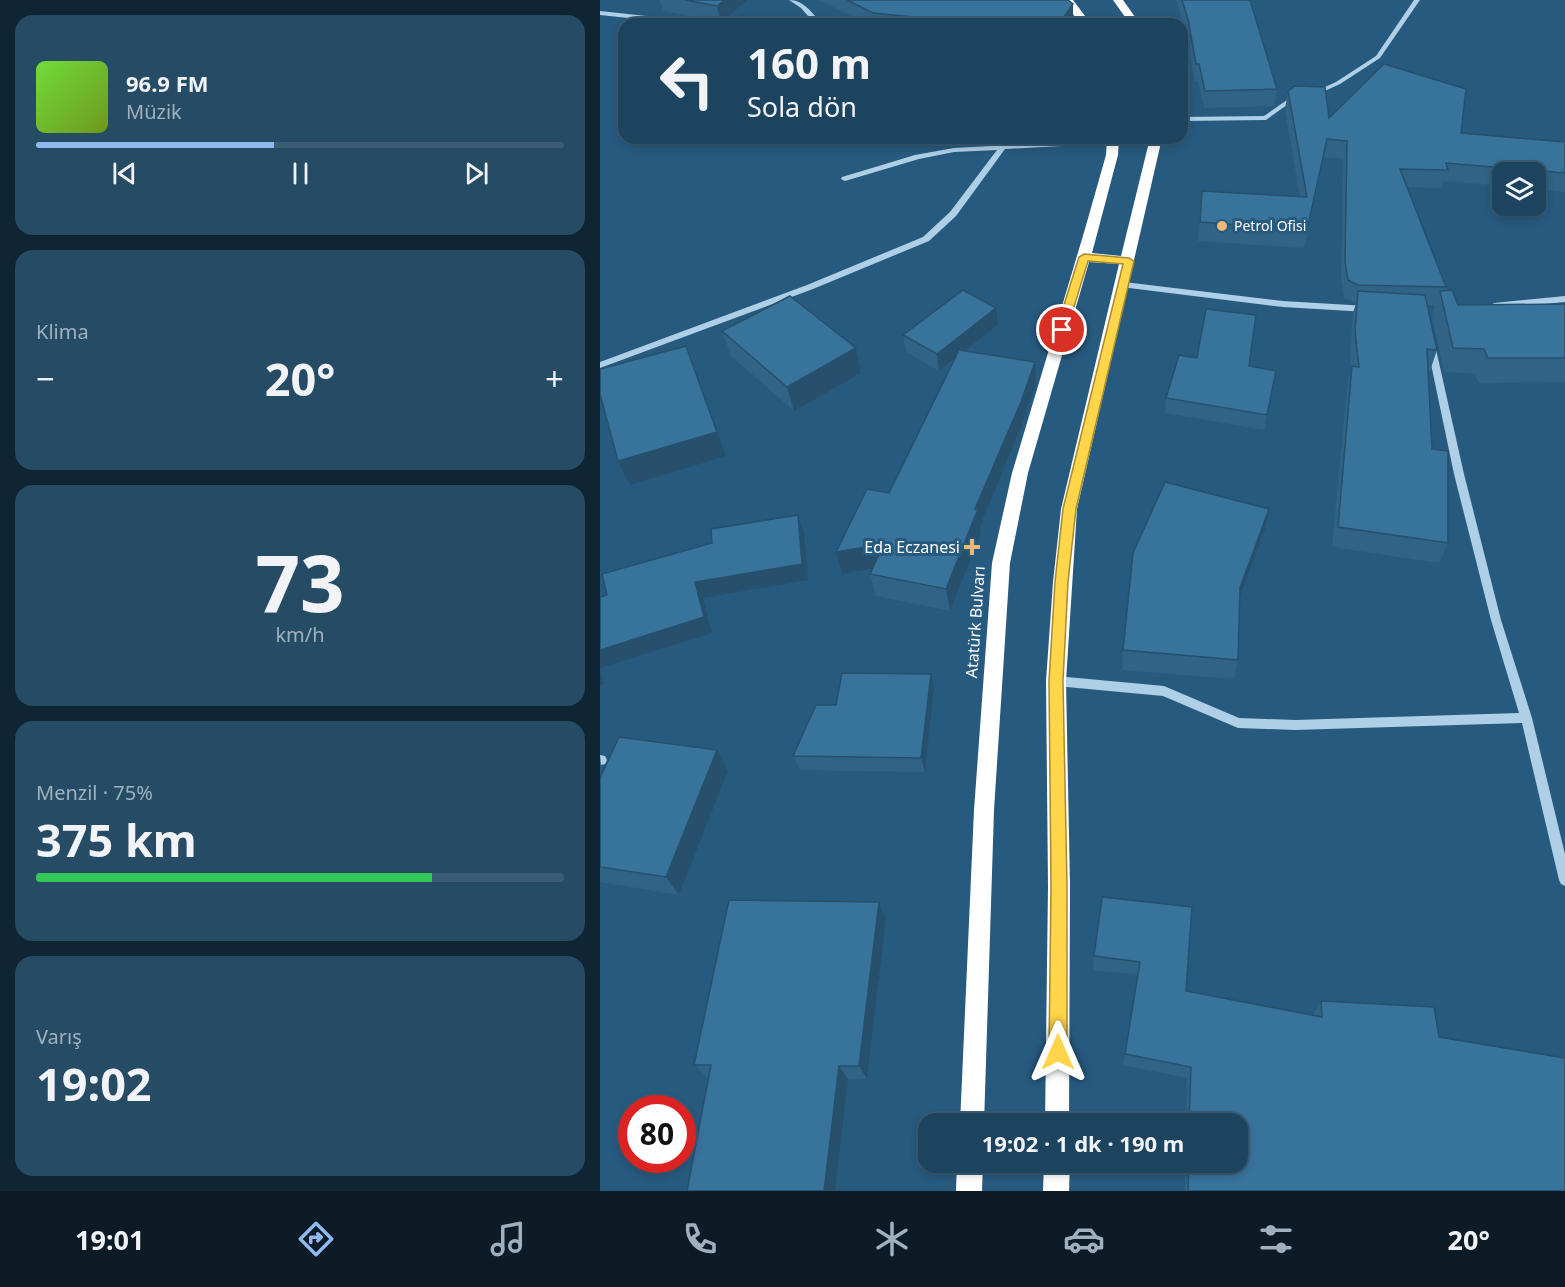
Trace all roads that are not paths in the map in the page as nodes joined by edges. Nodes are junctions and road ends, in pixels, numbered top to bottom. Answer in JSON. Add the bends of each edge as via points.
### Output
{"nodes":[{"id":1,"x":792,"y":0,"type":"edge"},
{"id":2,"x":1068,"y":0,"type":"edge"},
{"id":3,"x":1118,"y":0,"type":"edge"},
{"id":4,"x":1417,"y":0,"type":"edge"},
{"id":5,"x":600,"y":14,"type":"edge"},
{"id":6,"x":641,"y":18,"type":"edge"},
{"id":7,"x":813,"y":18,"type":"edge"},
{"id":8,"x":1082,"y":18,"type":"edge"},
{"id":9,"x":1131,"y":18,"type":"edge"},
{"id":10,"x":1188,"y":119,"type":"edge"},
{"id":11,"x":1044,"y":144,"type":"edge"},
{"id":12,"x":1113,"y":144,"type":"edge"},
{"id":13,"x":1155,"y":144,"type":"edge"},
{"id":14,"x":1003,"y":147,"type":"junction"},
{"id":15,"x":846,"y":179,"type":"dead end"},
{"id":16,"x":1084,"y":257,"type":"junction"},
{"id":17,"x":1129,"y":261,"type":"junction"},
{"id":18,"x":1124,"y":285,"type":"junction"},
{"id":19,"x":1565,"y":299,"type":"edge"},
{"id":20,"x":1479,"y":307,"type":"edge"},
{"id":21,"x":1377,"y":309,"type":"edge"},
{"id":22,"x":1429,"y":335,"type":"edge"},
{"id":23,"x":600,"y":365,"type":"edge"},
{"id":24,"x":1056,"y":681,"type":"junction"},
{"id":25,"x":1526,"y":718,"type":"junction"},
{"id":26,"x":1565,"y":880,"type":"edge"},
{"id":27,"x":972,"y":1113,"type":"edge"},
{"id":28,"x":1057,"y":1113,"type":"edge"},
{"id":29,"x":970,"y":1173,"type":"edge"},
{"id":30,"x":1057,"y":1173,"type":"edge"},
{"id":31,"x":969,"y":1191,"type":"edge"},
{"id":32,"x":1056,"y":1191,"type":"edge"}],
"edges":[{"from":1,"to":7,"type":"street"},
{"from":2,"to":8,"type":"highway"},
{"from":3,"to":9,"type":"highway"},
{"from":4,"to":10,"type":"street","via":[[1378,57],[1338,83],[1289,101],[1266,117]]},
{"from":5,"to":6,"type":"street"},
{"from":11,"to":14,"type":"street"},
{"from":12,"to":16,"type":"highway","name":"Atatürk Bulvarı"},
{"from":13,"to":17,"type":"highway"},
{"from":14,"to":15,"type":"street","via":[[918,157]]},
{"from":14,"to":23,"type":"street","via":[[953,213],[926,239]]},
{"from":16,"to":17,"type":"highway"},
{"from":16,"to":27,"type":"highway","name":"Atatürk Bulvarı","via":[[1020,473],[1001,563],[984,810]]},
{"from":17,"to":18,"type":"highway"},
{"from":18,"to":21,"type":"street","via":[[1283,304]]},
{"from":18,"to":24,"type":"highway","via":[[1069,509]]},
{"from":19,"to":20,"type":"street"},
{"from":22,"to":25,"type":"street","via":[[1459,474]]},
{"from":24,"to":25,"type":"street","via":[[1164,691],[1238,723]]},
{"from":24,"to":28,"type":"highway"},
{"from":25,"to":26,"type":"street"},
{"from":29,"to":31,"type":"highway"},
{"from":30,"to":32,"type":"highway"}]}
